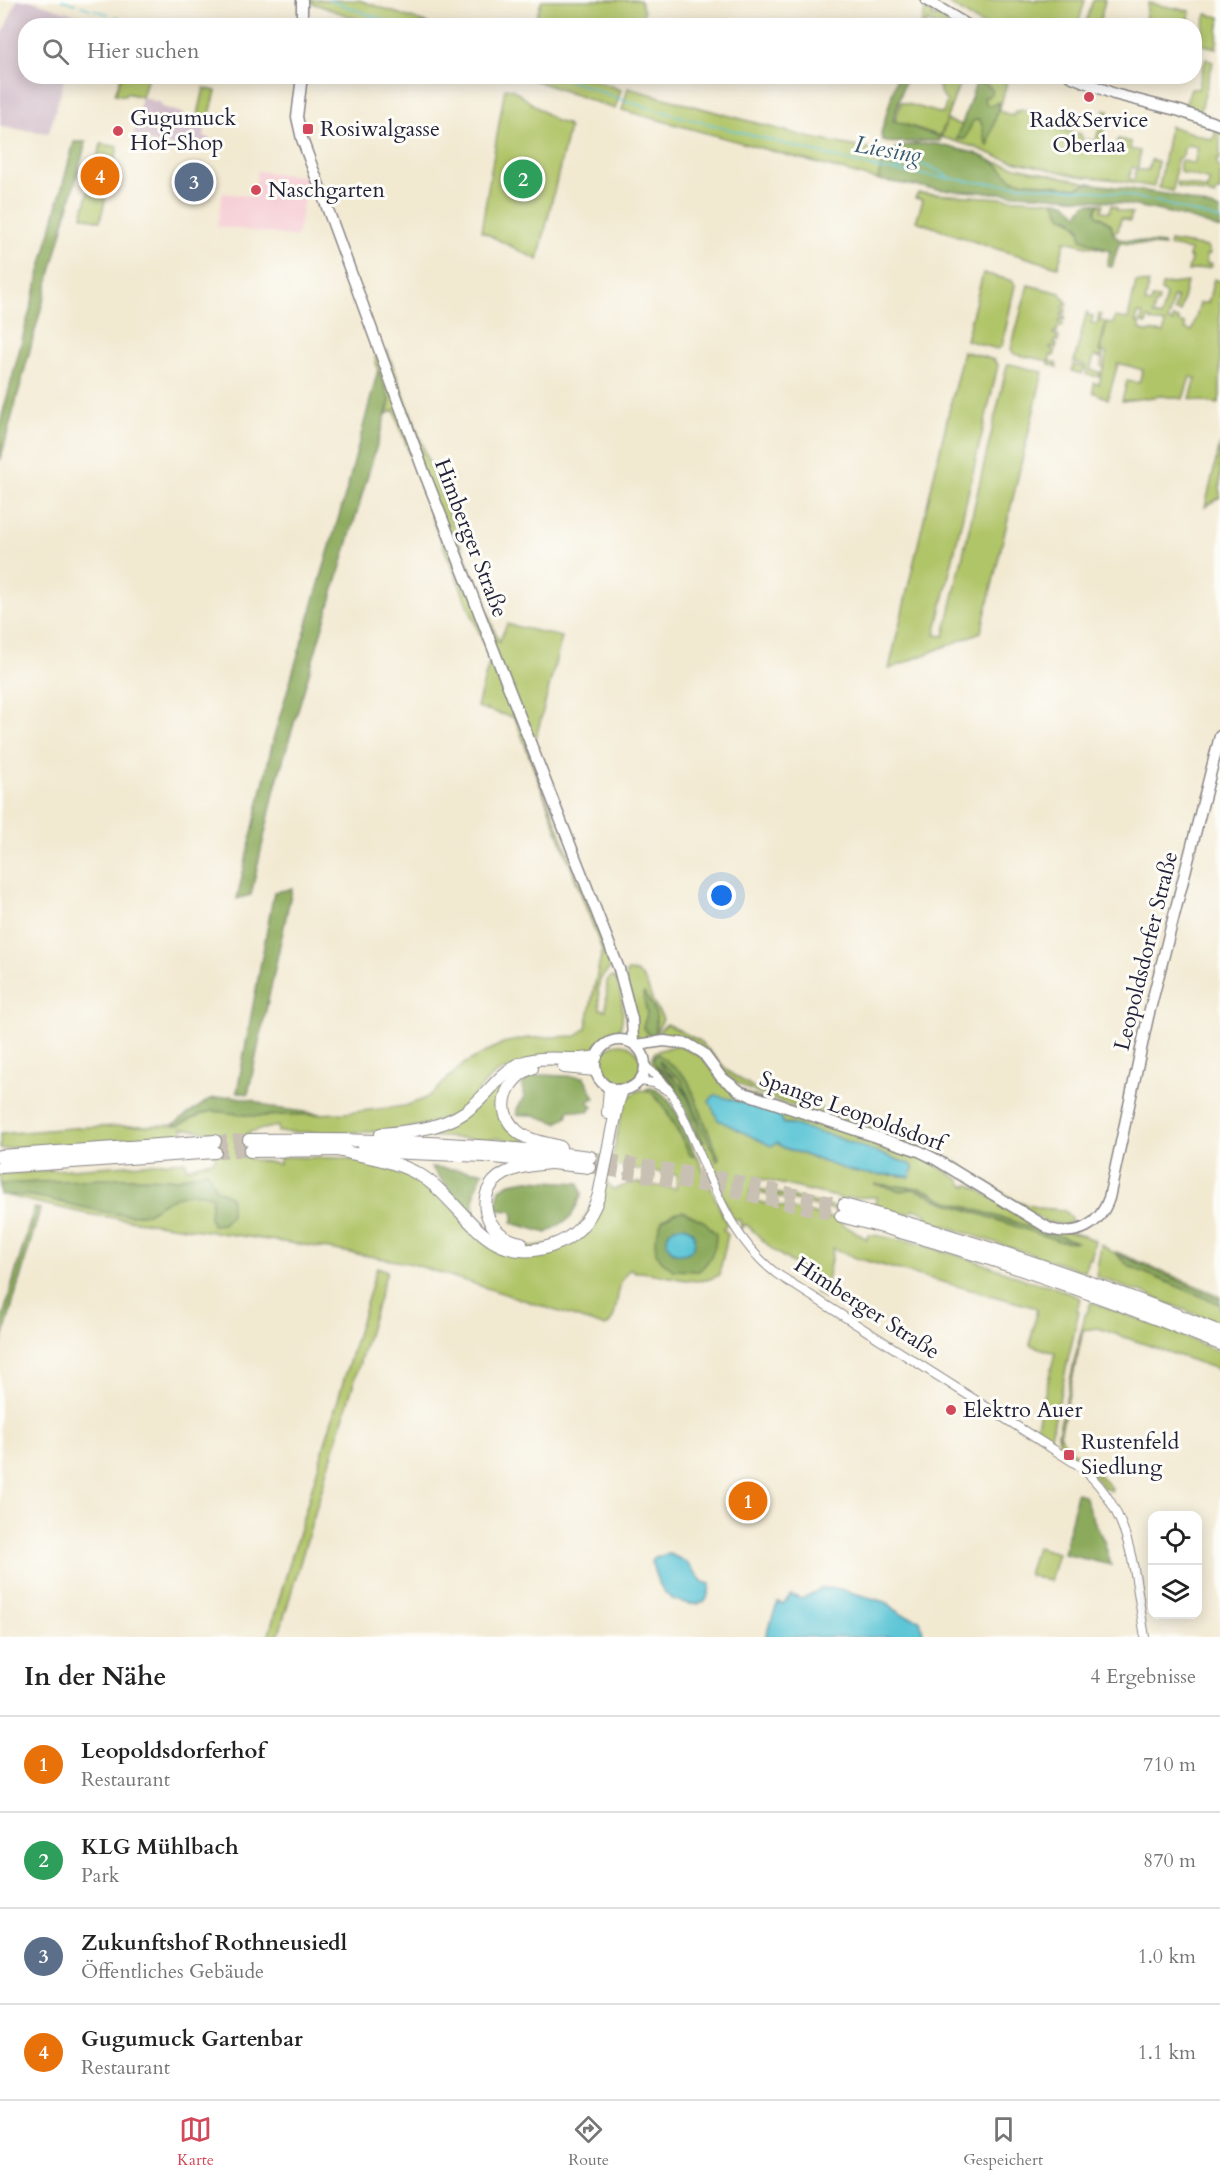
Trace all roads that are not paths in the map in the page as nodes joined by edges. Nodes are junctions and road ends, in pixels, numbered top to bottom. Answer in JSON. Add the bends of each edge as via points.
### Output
{"nodes":[{"id":1,"x":302,"y":0,"type":"edge"},
{"id":2,"x":926,"y":0,"type":"edge"},
{"id":3,"x":302,"y":18,"type":"edge"},
{"id":4,"x":956,"y":18,"type":"edge"},
{"id":5,"x":302,"y":84,"type":"edge"},
{"id":6,"x":1090,"y":84,"type":"edge"},
{"id":7,"x":1220,"y":125,"type":"edge"},
{"id":8,"x":1220,"y":736,"type":"edge"},
{"id":9,"x":628,"y":1008,"type":"junction"},
{"id":10,"x":618,"y":1039,"type":"junction"},
{"id":11,"x":670,"y":1042,"type":"junction"},
{"id":12,"x":634,"y":1044,"type":"junction"},
{"id":13,"x":596,"y":1063,"type":"junction"},
{"id":14,"x":645,"y":1063,"type":"junction"},
{"id":15,"x":640,"y":1081,"type":"junction"},
{"id":16,"x":616,"y":1089,"type":"junction"},
{"id":17,"x":670,"y":1091,"type":"junction"},
{"id":18,"x":335,"y":1144,"type":"junction"},
{"id":19,"x":250,"y":1145,"type":"tunnel mouth"},
{"id":20,"x":0,"y":1156,"type":"edge"},
{"id":21,"x":587,"y":1160,"type":"junction"},
{"id":22,"x":550,"y":1163,"type":"junction"},
{"id":23,"x":0,"y":1167,"type":"edge"},
{"id":24,"x":1096,"y":1216,"type":"joint"},
{"id":25,"x":1220,"y":1332,"type":"edge"},
{"id":26,"x":1220,"y":1344,"type":"edge"},
{"id":27,"x":1145,"y":1637,"type":"edge"}],
"edges":[{"from":1,"to":3,"type":"main road"},
{"from":2,"to":4,"type":"main road"},
{"from":5,"to":9,"type":"main road","name":"Himberger Straße","via":[[297,121],[313,171],[424,472],[619,969]]},
{"from":6,"to":7,"type":"main road"},
{"from":8,"to":24,"type":"main road","name":"Leopoldsdorfer Straße","via":[[1112,1176]]},
{"from":9,"to":10,"type":"main road","name":"Himberger Straße"},
{"from":9,"to":12,"type":"main road","name":"Himberger Straße"},
{"from":10,"to":12,"type":"main road"},
{"from":10,"to":13,"type":"main road","via":[[604,1045]]},
{"from":11,"to":12,"type":"main road","name":"Spange Leopoldsdorf"},
{"from":11,"to":14,"type":"main road","via":[[652,1050]]},
{"from":11,"to":24,"type":"main road","name":"Spange Leopoldsdorf","via":[[696,1048],[721,1077],[741,1092],[919,1151],[1026,1217],[1065,1227]]},
{"from":12,"to":14,"type":"main road","via":[[643,1053]]},
{"from":13,"to":16,"type":"main road","via":[[601,1081]]},
{"from":13,"to":18,"type":"highway","via":[[585,1059],[531,1060],[507,1072],[463,1115],[449,1122]]},
{"from":13,"to":21,"type":"highway","via":[[523,1071],[507,1089],[504,1100],[509,1122],[517,1131],[566,1148]]},
{"from":14,"to":15,"type":"main road"},
{"from":14,"to":17,"type":"street","name":"Himberger Straße"},
{"from":15,"to":16,"type":"main road"},
{"from":15,"to":17,"type":"street"},
{"from":16,"to":18,"type":"highway","via":[[618,1102],[594,1209],[575,1234],[542,1249],[524,1251],[495,1243],[418,1173]]},
{"from":16,"to":22,"type":"highway","via":[[610,1101],[592,1193],[581,1218],[563,1233],[540,1243],[511,1241],[499,1234],[486,1211],[489,1189],[495,1180],[516,1169]]},
{"from":17,"to":27,"type":"street","name":"Himberger Straße","via":[[680,1105],[731,1222],[757,1257],[777,1274],[1078,1465],[1097,1483],[1124,1526]]},
{"from":18,"to":19,"type":"highway"},
{"from":18,"to":21,"type":"highway","via":[[423,1142]]},
{"from":18,"to":22,"type":"highway"},
{"from":20,"to":23,"type":"highway","via":[[215,1146]]},
{"from":21,"to":22,"type":"highway"},
{"from":25,"to":26,"type":"highway","via":[[1041,1264],[962,1239],[843,1210],[1040,1275]]}]}
